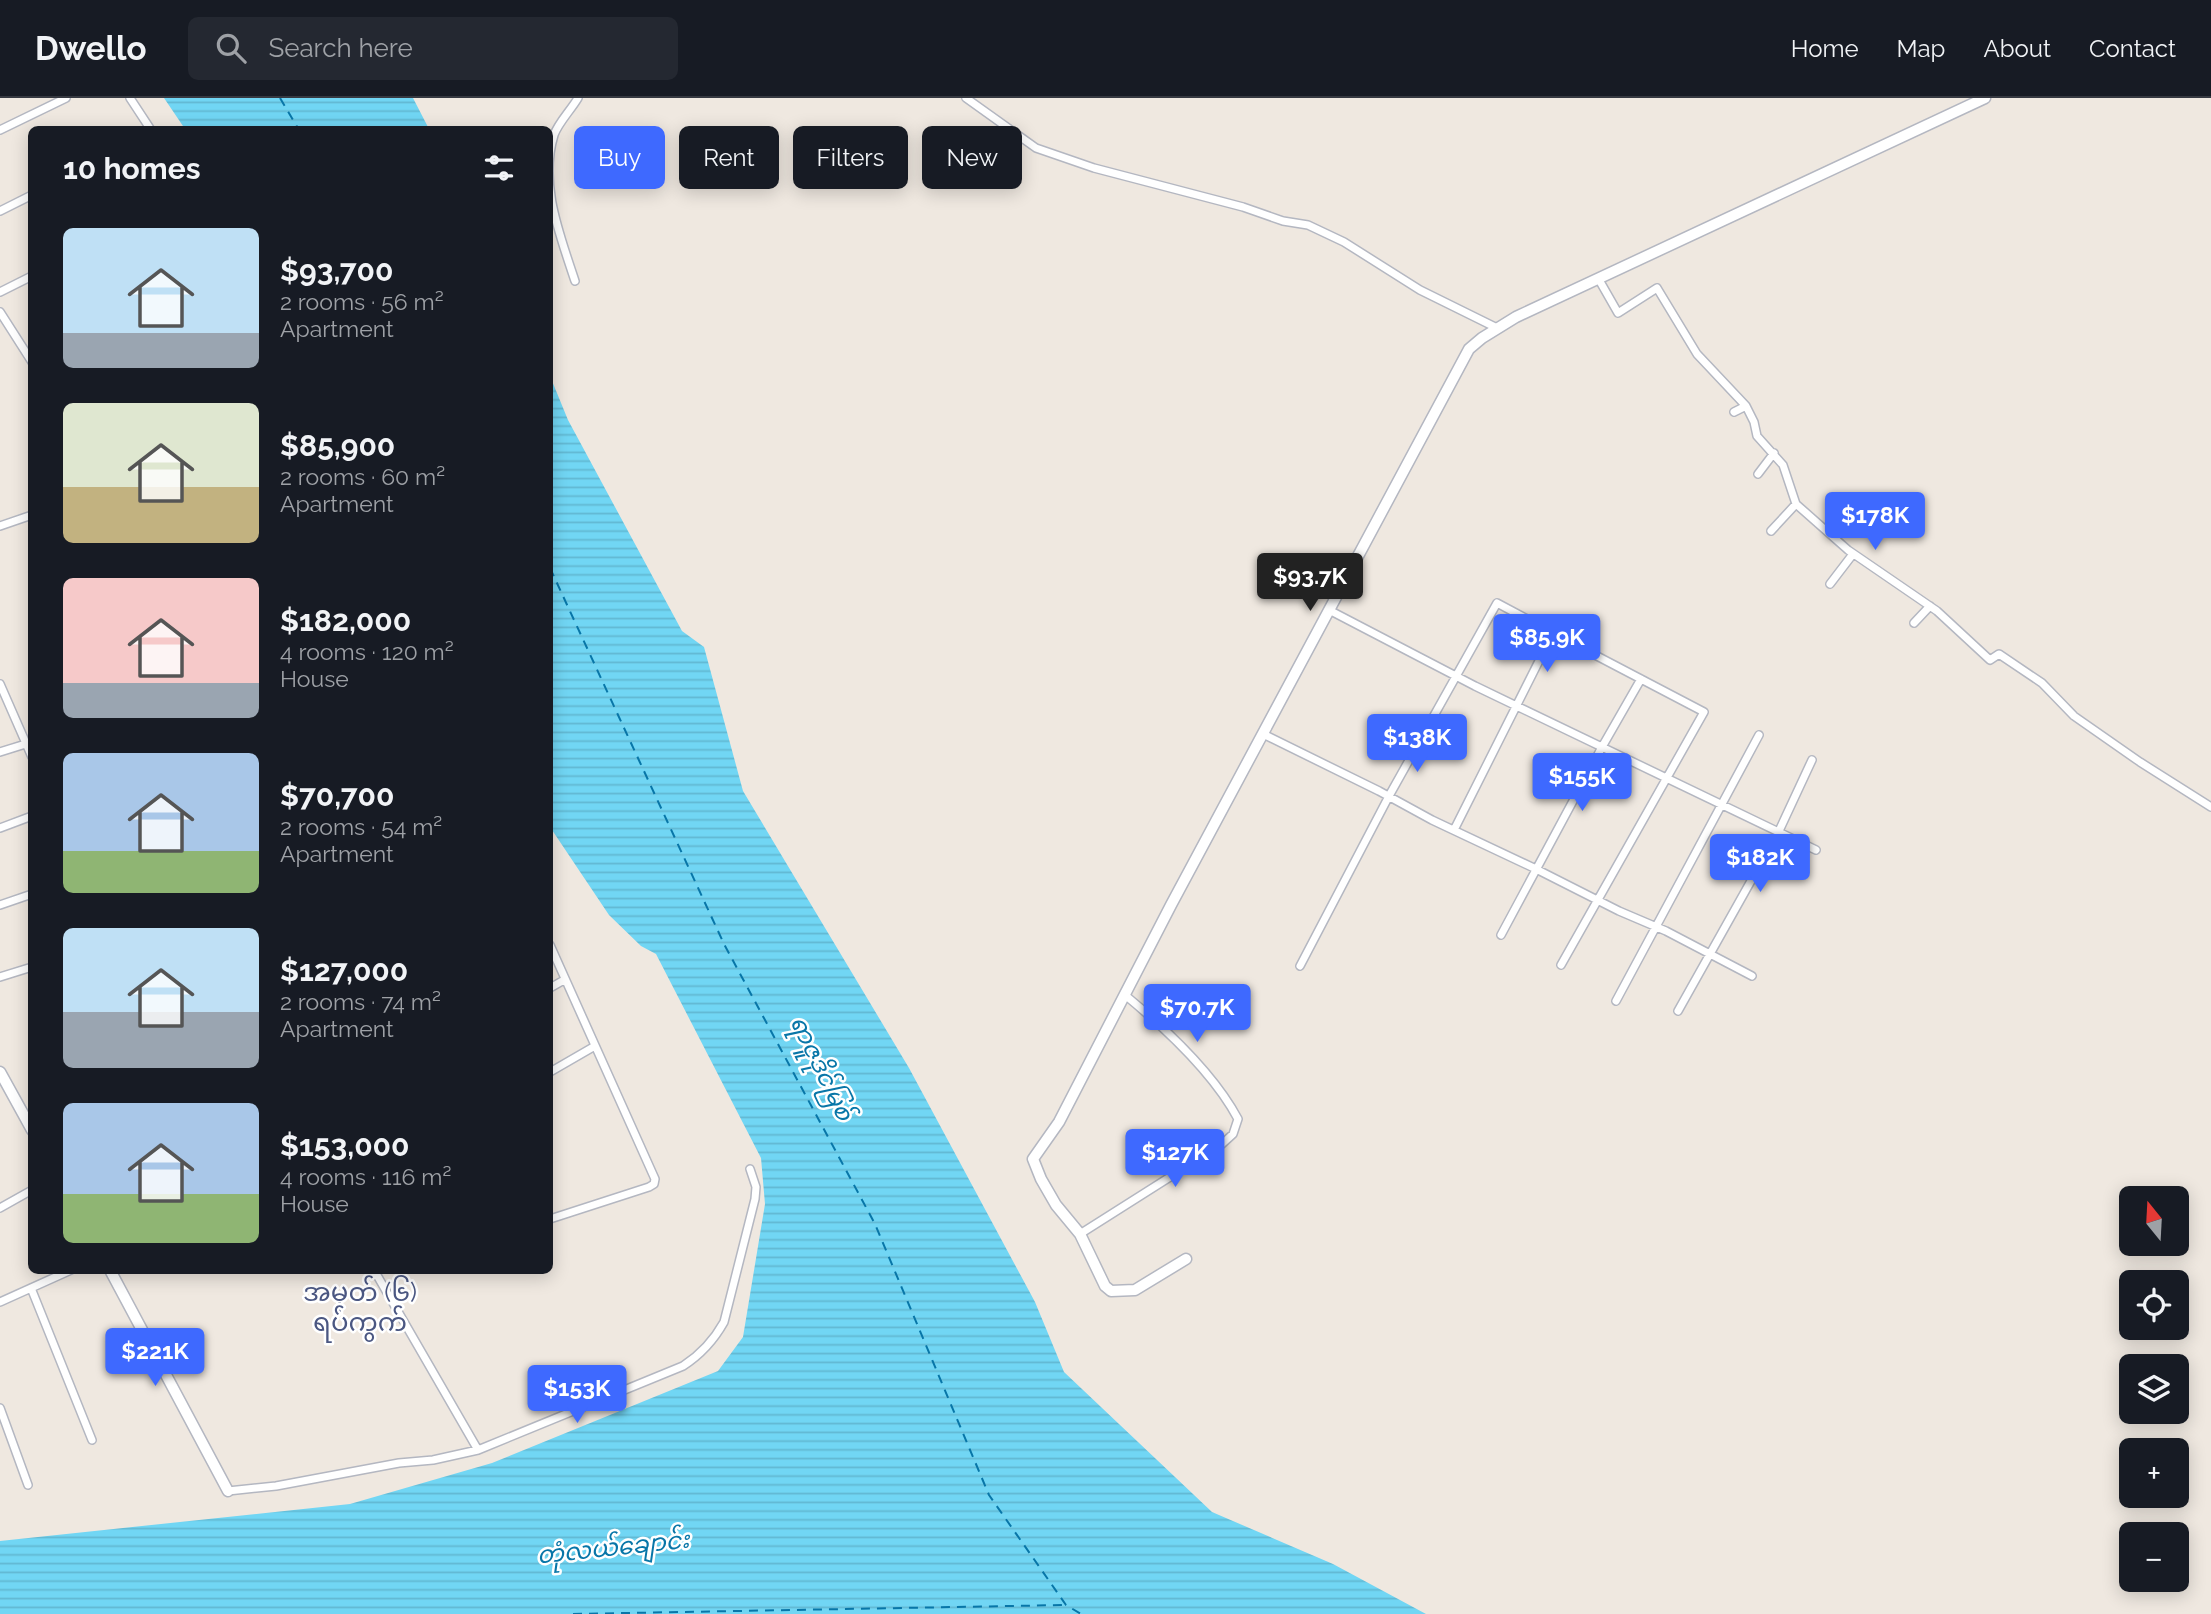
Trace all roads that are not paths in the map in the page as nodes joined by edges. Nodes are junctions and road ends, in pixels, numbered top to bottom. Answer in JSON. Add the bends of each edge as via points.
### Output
{"nodes":[{"id":1,"x":66,"y":98,"type":"edge"},
{"id":2,"x":130,"y":98,"type":"edge"},
{"id":3,"x":965,"y":98,"type":"edge"},
{"id":4,"x":1985,"y":98,"type":"edge"},
{"id":5,"x":575,"y":99,"type":"edge"},
{"id":6,"x":148,"y":126,"type":"edge"},
{"id":7,"x":0,"y":130,"type":"edge"},
{"id":8,"x":553,"y":146,"type":"edge"},
{"id":9,"x":28,"y":197,"type":"edge"},
{"id":10,"x":553,"y":205,"type":"edge"},
{"id":11,"x":0,"y":211,"type":"edge"},
{"id":12,"x":28,"y":278,"type":"edge"},
{"id":13,"x":1598,"y":278,"type":"junction"},
{"id":14,"x":575,"y":281,"type":"dead end"},
{"id":15,"x":0,"y":292,"type":"edge"},
{"id":16,"x":0,"y":312,"type":"edge"},
{"id":17,"x":1497,"y":328,"type":"junction"},
{"id":18,"x":28,"y":354,"type":"edge"},
{"id":19,"x":1745,"y":406,"type":"junction"},
{"id":20,"x":1734,"y":412,"type":"dead end"},
{"id":21,"x":1774,"y":453,"type":"junction"},
{"id":22,"x":1758,"y":474,"type":"dead end"},
{"id":23,"x":1797,"y":504,"type":"junction"},
{"id":24,"x":28,"y":516,"type":"edge"},
{"id":25,"x":0,"y":526,"type":"edge"},
{"id":26,"x":1770,"y":531,"type":"dead end"},
{"id":27,"x":1853,"y":554,"type":"junction"},
{"id":28,"x":1830,"y":584,"type":"dead end"},
{"id":29,"x":1930,"y":606,"type":"junction"},
{"id":30,"x":1329,"y":610,"type":"junction"},
{"id":31,"x":1914,"y":623,"type":"dead end"},
{"id":32,"x":1553,"y":633,"type":"junction"},
{"id":33,"x":1456,"y":677,"type":"junction"},
{"id":34,"x":1641,"y":679,"type":"junction"},
{"id":35,"x":0,"y":684,"type":"edge"},
{"id":36,"x":1515,"y":706,"type":"junction"},
{"id":37,"x":1263,"y":734,"type":"junction"},
{"id":38,"x":1759,"y":734,"type":"dead end"},
{"id":39,"x":28,"y":743,"type":"edge"},
{"id":40,"x":1602,"y":747,"type":"junction"},
{"id":41,"x":0,"y":752,"type":"edge"},
{"id":42,"x":1812,"y":760,"type":"dead end"},
{"id":43,"x":1666,"y":778,"type":"junction"},
{"id":44,"x":1388,"y":796,"type":"junction"},
{"id":45,"x":1721,"y":803,"type":"junction"},
{"id":46,"x":2211,"y":807,"type":"edge"},
{"id":47,"x":28,"y":818,"type":"edge"},
{"id":48,"x":0,"y":828,"type":"edge"},
{"id":49,"x":1454,"y":830,"type":"junction"},
{"id":50,"x":1779,"y":831,"type":"junction"},
{"id":51,"x":1815,"y":849,"type":"dead end"},
{"id":52,"x":1536,"y":869,"type":"junction"},
{"id":53,"x":28,"y":895,"type":"edge"},
{"id":54,"x":1598,"y":900,"type":"junction"},
{"id":55,"x":0,"y":905,"type":"edge"},
{"id":56,"x":1655,"y":926,"type":"junction"},
{"id":57,"x":1501,"y":935,"type":"dead end"},
{"id":58,"x":553,"y":953,"type":"edge"},
{"id":59,"x":1711,"y":954,"type":"junction"},
{"id":60,"x":1561,"y":965,"type":"dead end"},
{"id":61,"x":1300,"y":966,"type":"dead end"},
{"id":62,"x":28,"y":968,"type":"edge"},
{"id":63,"x":1752,"y":976,"type":"dead end"},
{"id":64,"x":0,"y":977,"type":"edge"},
{"id":65,"x":564,"y":980,"type":"junction"},
{"id":66,"x":553,"y":986,"type":"edge"},
{"id":67,"x":1125,"y":995,"type":"junction"},
{"id":68,"x":1616,"y":1001,"type":"dead end"},
{"id":69,"x":1678,"y":1011,"type":"dead end"},
{"id":70,"x":595,"y":1046,"type":"junction"},
{"id":71,"x":553,"y":1070,"type":"edge"},
{"id":72,"x":0,"y":1072,"type":"edge"},
{"id":73,"x":5,"y":1093,"type":"edge"},
{"id":74,"x":28,"y":1125,"type":"edge"},
{"id":75,"x":750,"y":1169,"type":"dead end"},
{"id":76,"x":28,"y":1192,"type":"edge"},
{"id":77,"x":0,"y":1208,"type":"edge"},
{"id":78,"x":553,"y":1218,"type":"edge"},
{"id":79,"x":1080,"y":1234,"type":"junction"},
{"id":80,"x":1186,"y":1259,"type":"dead end"},
{"id":81,"x":63,"y":1274,"type":"edge"},
{"id":82,"x":112,"y":1274,"type":"edge"},
{"id":83,"x":376,"y":1274,"type":"edge"},
{"id":84,"x":31,"y":1289,"type":"junction"},
{"id":85,"x":0,"y":1301,"type":"edge"},
{"id":86,"x":0,"y":1408,"type":"edge"},
{"id":87,"x":92,"y":1440,"type":"dead end"},
{"id":88,"x":478,"y":1450,"type":"junction"},
{"id":89,"x":28,"y":1485,"type":"dead end"},
{"id":90,"x":228,"y":1491,"type":"joint"}],
"edges":[{"from":1,"to":7,"type":"street"},
{"from":2,"to":6,"type":"street"},
{"from":3,"to":17,"type":"street","via":[[1036,148],[1094,169],[1308,225]]},
{"from":4,"to":13,"type":"street"},
{"from":5,"to":8,"type":"street"},
{"from":9,"to":11,"type":"street"},
{"from":10,"to":14,"type":"street"},
{"from":12,"to":15,"type":"street"},
{"from":13,"to":17,"type":"street"},
{"from":13,"to":19,"type":"street","via":[[1618,313],[1657,288],[1697,354]]},
{"from":16,"to":18,"type":"street"},
{"from":17,"to":30,"type":"street","via":[[1469,349]]},
{"from":19,"to":20,"type":"street"},
{"from":19,"to":21,"type":"street","via":[[1757,436]]},
{"from":21,"to":22,"type":"street"},
{"from":21,"to":23,"type":"street"},
{"from":23,"to":26,"type":"street"},
{"from":23,"to":27,"type":"street"},
{"from":24,"to":25,"type":"street"},
{"from":27,"to":28,"type":"street"},
{"from":27,"to":29,"type":"street"},
{"from":29,"to":31,"type":"street"},
{"from":29,"to":46,"type":"street","via":[[1990,660],[1999,654],[2042,683],[2074,716]]},
{"from":30,"to":33,"type":"street"},
{"from":30,"to":37,"type":"street"},
{"from":32,"to":33,"type":"street","via":[[1497,603]]},
{"from":32,"to":34,"type":"street"},
{"from":32,"to":36,"type":"street"},
{"from":33,"to":36,"type":"street"},
{"from":33,"to":44,"type":"street"},
{"from":34,"to":40,"type":"street"},
{"from":34,"to":43,"type":"street","via":[[1704,712]]},
{"from":35,"to":39,"type":"street"},
{"from":36,"to":40,"type":"street"},
{"from":36,"to":49,"type":"street"},
{"from":37,"to":44,"type":"street"},
{"from":37,"to":67,"type":"street"},
{"from":38,"to":45,"type":"street"},
{"from":39,"to":41,"type":"street"},
{"from":40,"to":43,"type":"street"},
{"from":40,"to":52,"type":"street"},
{"from":42,"to":50,"type":"street"},
{"from":43,"to":45,"type":"street"},
{"from":43,"to":54,"type":"street"},
{"from":44,"to":49,"type":"street"},
{"from":44,"to":61,"type":"street"},
{"from":45,"to":50,"type":"street"},
{"from":45,"to":56,"type":"street"},
{"from":47,"to":48,"type":"street"},
{"from":49,"to":52,"type":"street"},
{"from":50,"to":51,"type":"street"},
{"from":50,"to":59,"type":"street"},
{"from":52,"to":54,"type":"street"},
{"from":52,"to":57,"type":"street"},
{"from":53,"to":55,"type":"street"},
{"from":54,"to":56,"type":"street"},
{"from":54,"to":60,"type":"street"},
{"from":56,"to":59,"type":"street"},
{"from":56,"to":68,"type":"street"},
{"from":58,"to":65,"type":"street"},
{"from":59,"to":63,"type":"street"},
{"from":59,"to":69,"type":"street"},
{"from":62,"to":64,"type":"street"},
{"from":65,"to":66,"type":"street"},
{"from":65,"to":70,"type":"street"},
{"from":67,"to":79,"type":"street","via":[[1059,1122],[1033,1159],[1056,1205]]},
{"from":67,"to":79,"type":"street","via":[[1206,1073],[1238,1119],[1233,1134],[1222,1144]]},
{"from":70,"to":71,"type":"street"},
{"from":70,"to":78,"type":"street","via":[[654,1184]]},
{"from":72,"to":73,"type":"street"},
{"from":73,"to":74,"type":"street"},
{"from":75,"to":88,"type":"street","via":[[755,1199],[727,1311],[716,1337],[683,1366]]},
{"from":76,"to":77,"type":"street"},
{"from":79,"to":80,"type":"street","via":[[1111,1291],[1135,1290]]},
{"from":81,"to":84,"type":"street"},
{"from":82,"to":90,"type":"street"},
{"from":83,"to":88,"type":"street"},
{"from":84,"to":85,"type":"street"},
{"from":84,"to":87,"type":"street"},
{"from":86,"to":89,"type":"street"},
{"from":88,"to":90,"type":"street"}]}
